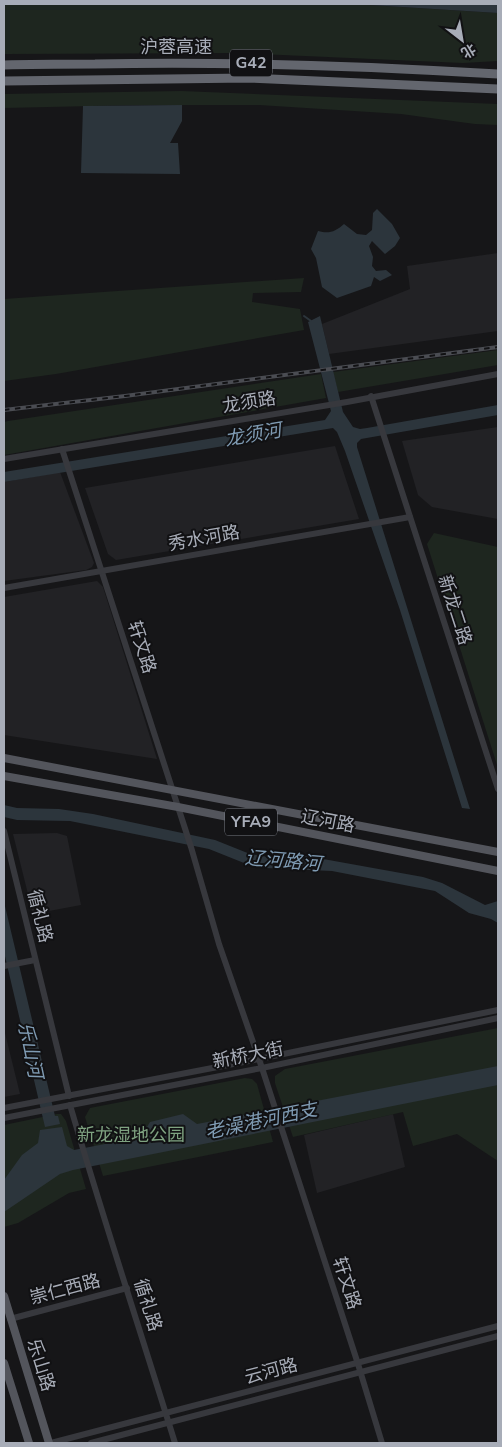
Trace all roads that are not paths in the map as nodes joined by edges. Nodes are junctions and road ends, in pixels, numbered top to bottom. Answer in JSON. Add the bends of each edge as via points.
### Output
{"nodes":[{"id":1,"x":4,"y":66,"type":"edge"},
{"id":2,"x":498,"y":74,"type":"edge"},
{"id":3,"x":4,"y":81,"type":"edge"},
{"id":4,"x":498,"y":89,"type":"edge"},
{"id":5,"x":498,"y":374,"type":"edge"},
{"id":6,"x":371,"y":396,"type":"junction"},
{"id":7,"x":62,"y":449,"type":"junction"},
{"id":8,"x":4,"y":459,"type":"edge"},
{"id":9,"x":410,"y":517,"type":"junction"},
{"id":10,"x":101,"y":572,"type":"junction"},
{"id":11,"x":4,"y":588,"type":"edge"},
{"id":12,"x":4,"y":758,"type":"edge"},
{"id":13,"x":4,"y":776,"type":"edge"},
{"id":14,"x":173,"y":790,"type":"junction"},
{"id":15,"x":498,"y":790,"type":"edge"},
{"id":16,"x":178,"y":807,"type":"junction"},
{"id":17,"x":4,"y":831,"type":"edge"},
{"id":18,"x":498,"y":852,"type":"edge"},
{"id":19,"x":498,"y":871,"type":"edge"},
{"id":20,"x":36,"y":960,"type":"junction"},
{"id":21,"x":4,"y":965,"type":"edge"},
{"id":22,"x":498,"y":1010,"type":"edge"},
{"id":23,"x":498,"y":1018,"type":"edge"},
{"id":24,"x":259,"y":1059,"type":"junction"},
{"id":25,"x":262,"y":1068,"type":"junction"},
{"id":26,"x":69,"y":1096,"type":"junction"},
{"id":27,"x":70,"y":1105,"type":"junction"},
{"id":28,"x":4,"y":1108,"type":"edge"},
{"id":29,"x":4,"y":1118,"type":"edge"},
{"id":30,"x":127,"y":1288,"type":"junction"},
{"id":31,"x":4,"y":1296,"type":"edge"},
{"id":32,"x":10,"y":1319,"type":"junction"},
{"id":33,"x":498,"y":1326,"type":"edge"},
{"id":34,"x":498,"y":1336,"type":"edge"},
{"id":35,"x":4,"y":1363,"type":"edge"},
{"id":36,"x":358,"y":1364,"type":"junction"},
{"id":37,"x":360,"y":1372,"type":"junction"},
{"id":38,"x":166,"y":1414,"type":"junction"},
{"id":39,"x":168,"y":1423,"type":"junction"},
{"id":40,"x":29,"y":1443,"type":"edge"},
{"id":41,"x":50,"y":1443,"type":"edge"},
{"id":42,"x":91,"y":1443,"type":"edge"},
{"id":43,"x":174,"y":1443,"type":"edge"},
{"id":44,"x":382,"y":1443,"type":"edge"}],
"edges":[{"from":1,"to":2,"type":"highway","name":"沪蓉高速","number":"G42","via":[[245,63]]},
{"from":3,"to":4,"type":"highway","name":"沪蓉高速","number":"G42","via":[[248,78]]},
{"from":5,"to":6,"type":"street","name":"龙须路"},
{"from":6,"to":7,"type":"street","name":"龙须路"},
{"from":6,"to":9,"type":"street","name":"新龙二路"},
{"from":7,"to":8,"type":"street","name":"龙须路"},
{"from":7,"to":10,"type":"street","name":"轩文路"},
{"from":9,"to":10,"type":"street","name":"秀水河路"},
{"from":9,"to":15,"type":"street","name":"新龙二路"},
{"from":10,"to":11,"type":"street","name":"秀水河路"},
{"from":10,"to":14,"type":"street","name":"轩文路"},
{"from":12,"to":14,"type":"main road","name":"辽河路","number":"YFA9"},
{"from":13,"to":16,"type":"main road","name":"辽河路","number":"YFA9"},
{"from":14,"to":16,"type":"street","name":"轩文路"},
{"from":14,"to":18,"type":"main road","name":"辽河路","number":"YFA9"},
{"from":16,"to":19,"type":"main road","name":"辽河路","number":"YFA9"},
{"from":16,"to":24,"type":"street","name":"轩文路","via":[[219,944]]},
{"from":17,"to":20,"type":"street","name":"循礼路"},
{"from":20,"to":21,"type":"street"},
{"from":20,"to":26,"type":"street","name":"循礼路"},
{"from":22,"to":24,"type":"street","name":"新桥大街"},
{"from":23,"to":25,"type":"street","name":"新桥大街"},
{"from":24,"to":25,"type":"street"},
{"from":24,"to":26,"type":"street","name":"新桥大街"},
{"from":25,"to":27,"type":"street","name":"新桥大街"},
{"from":25,"to":36,"type":"street","name":"轩文路"},
{"from":26,"to":28,"type":"street","name":"新桥大街"},
{"from":27,"to":29,"type":"street","name":"新桥大街"},
{"from":27,"to":30,"type":"street","name":"循礼路"},
{"from":30,"to":32,"type":"street","name":"崇仁西路"},
{"from":30,"to":38,"type":"street","name":"循礼路"},
{"from":31,"to":32,"type":"main road","name":"乐山路"},
{"from":32,"to":41,"type":"main road","name":"乐山路"},
{"from":33,"to":36,"type":"street","name":"云河路"},
{"from":34,"to":37,"type":"street","name":"云河路"},
{"from":35,"to":40,"type":"main road","name":"乐山路"},
{"from":36,"to":37,"type":"street","name":"轩文路"},
{"from":36,"to":38,"type":"street","name":"云河路"},
{"from":37,"to":39,"type":"street","name":"云河路"},
{"from":37,"to":44,"type":"street","name":"轩文路"},
{"from":38,"to":39,"type":"street","name":"循礼路"},
{"from":38,"to":41,"type":"street","name":"云河路"},
{"from":39,"to":42,"type":"street","name":"云河路"},
{"from":39,"to":43,"type":"street","name":"循礼路"}]}
